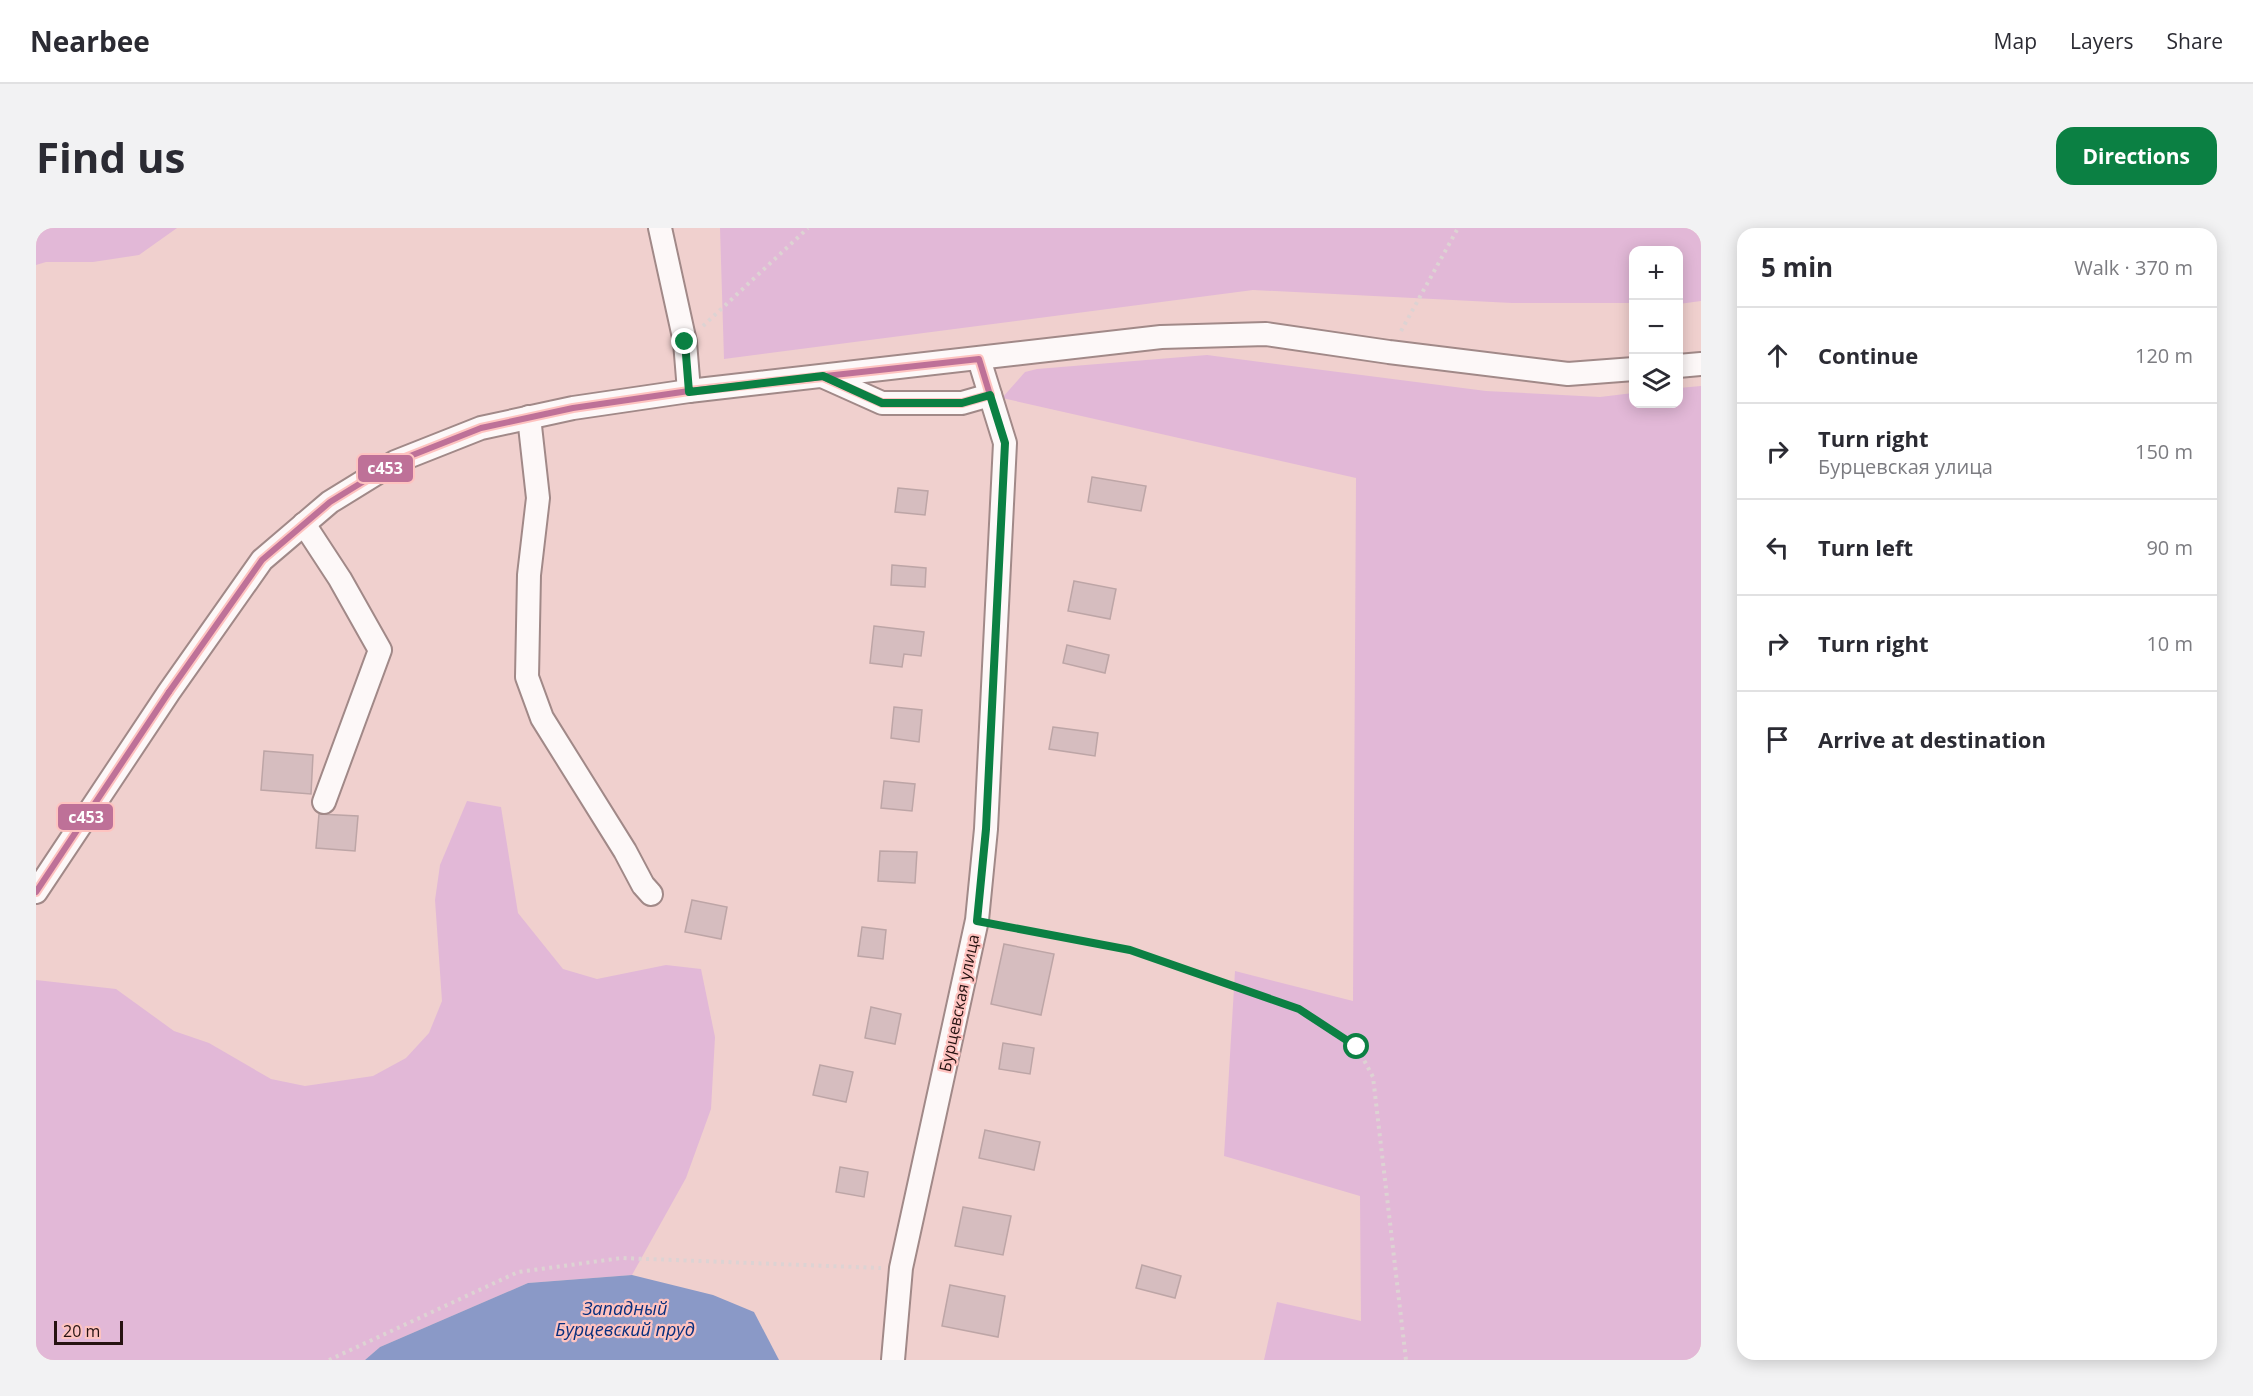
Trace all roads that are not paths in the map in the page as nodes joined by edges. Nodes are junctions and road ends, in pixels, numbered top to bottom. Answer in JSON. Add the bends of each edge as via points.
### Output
{"nodes":[{"id":1,"x":660,"y":228,"type":"edge"},
{"id":2,"x":979,"y":359,"type":"junction"},
{"id":3,"x":1701,"y":364,"type":"edge"},
{"id":4,"x":1683,"y":366,"type":"edge"},
{"id":5,"x":1629,"y":369,"type":"edge"},
{"id":6,"x":823,"y":376,"type":"junction"},
{"id":7,"x":689,"y":392,"type":"junction"},
{"id":8,"x":990,"y":395,"type":"junction"},
{"id":9,"x":530,"y":417,"type":"junction"},
{"id":10,"x":304,"y":524,"type":"junction"},
{"id":11,"x":324,"y":802,"type":"dead end"},
{"id":12,"x":36,"y":892,"type":"edge"},
{"id":13,"x":651,"y":894,"type":"dead end"},
{"id":14,"x":893,"y":1360,"type":"edge"}],
"edges":[{"from":1,"to":7,"type":"street","via":[[685,342]]},
{"from":2,"to":5,"type":"street","via":[[1161,337],[1266,334],[1568,374]]},
{"from":2,"to":6,"type":"street"},
{"from":2,"to":8,"type":"street","name":"Бурцевская улица"},
{"from":3,"to":4,"type":"street"},
{"from":6,"to":7,"type":"street"},
{"from":6,"to":8,"type":"street","via":[[882,403],[962,403]]},
{"from":7,"to":9,"type":"street"},
{"from":8,"to":14,"type":"street","name":"Бурцевская улица","via":[[1005,443],[986,829],[977,921],[901,1268]]},
{"from":9,"to":10,"type":"street","via":[[481,428],[395,462],[330,502]]},
{"from":9,"to":13,"type":"street","via":[[538,498],[529,575],[527,677],[542,718]]},
{"from":10,"to":11,"type":"street","via":[[380,650]]},
{"from":10,"to":12,"type":"street","via":[[262,560]]}]}
